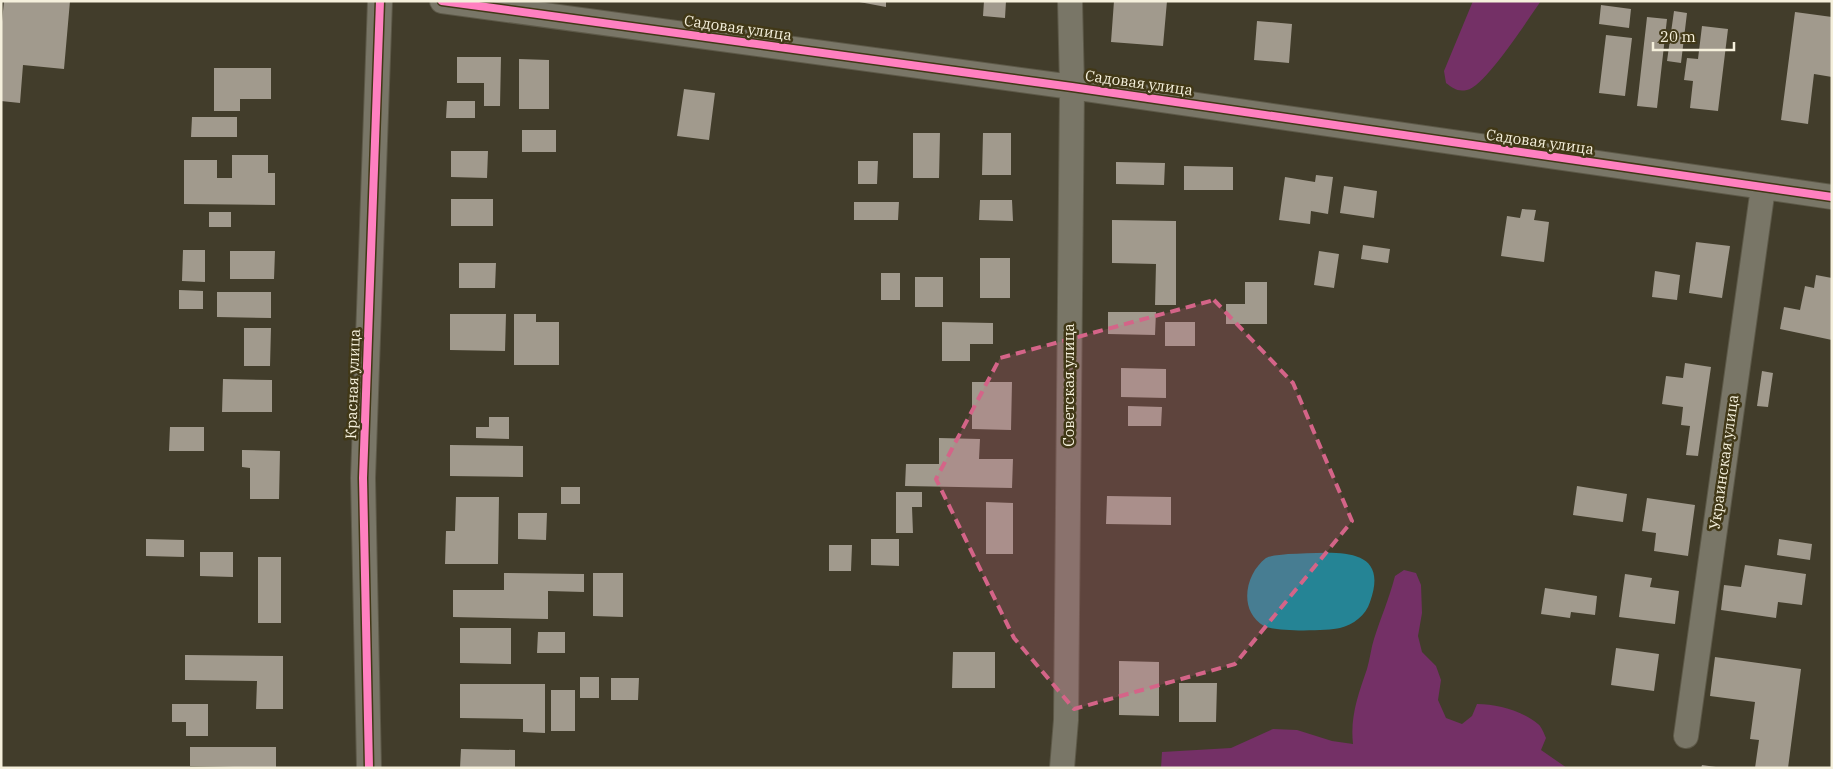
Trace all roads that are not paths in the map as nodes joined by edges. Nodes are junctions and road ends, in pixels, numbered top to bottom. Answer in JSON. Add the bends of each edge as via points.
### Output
{"nodes":[{"id":1,"x":380,"y":1,"type":"edge"},
{"id":2,"x":442,"y":1,"type":"edge"},
{"id":3,"x":1070,"y":1,"type":"edge"},
{"id":4,"x":1072,"y":87,"type":"junction"},
{"id":5,"x":1763,"y":188,"type":"junction"},
{"id":6,"x":1832,"y":197,"type":"edge"},
{"id":7,"x":1686,"y":736,"type":"dead end"},
{"id":8,"x":369,"y":768,"type":"edge"},
{"id":9,"x":1062,"y":768,"type":"edge"}],
"edges":[{"from":1,"to":8,"type":"street","name":"Красная улица","via":[[363,478]]},
{"from":2,"to":4,"type":"street","name":"Садовая улица"},
{"from":3,"to":4,"type":"street","name":"Советская улица"},
{"from":4,"to":5,"type":"street","name":"Садовая улица"},
{"from":4,"to":9,"type":"street","name":"Советская улица","via":[[1066,720]]},
{"from":5,"to":6,"type":"street","name":"Садовая улица"},
{"from":5,"to":7,"type":"street","name":"Украинская улица"}]}
